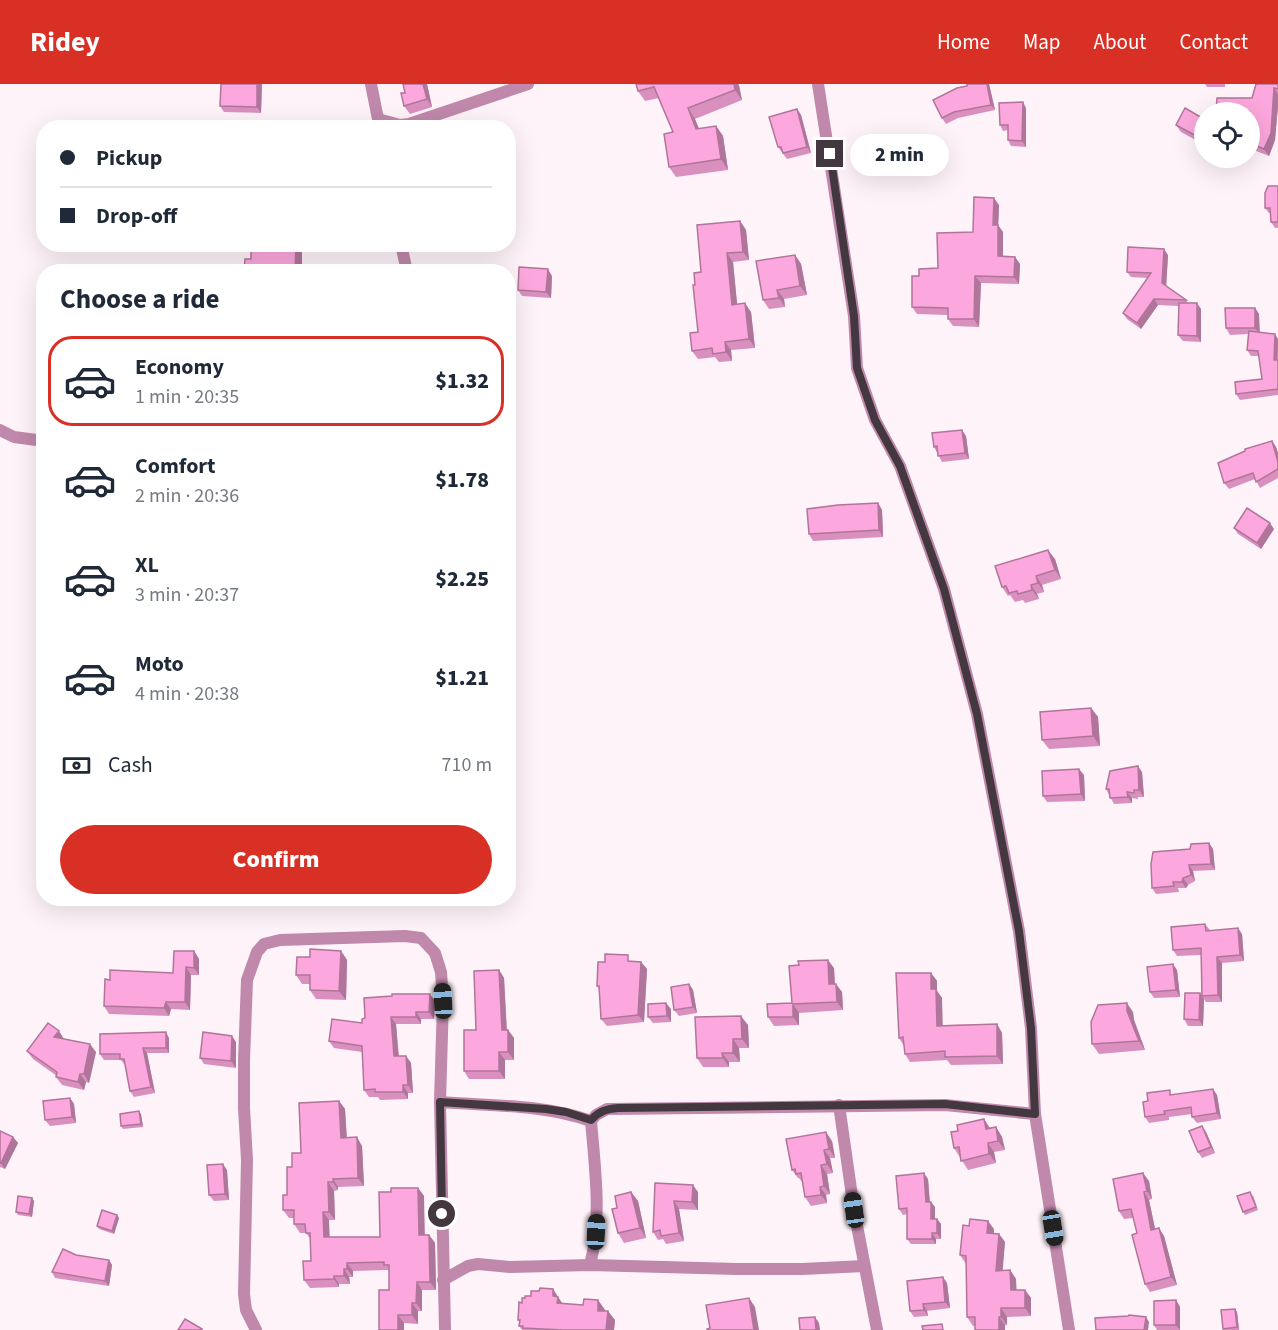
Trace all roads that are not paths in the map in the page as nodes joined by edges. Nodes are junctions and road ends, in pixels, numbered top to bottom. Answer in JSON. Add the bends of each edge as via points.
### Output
{"nodes":[{"id":1,"x":371,"y":84,"type":"edge"},
{"id":2,"x":528,"y":84,"type":"edge"},
{"id":3,"x":818,"y":84,"type":"edge"},
{"id":4,"x":378,"y":120,"type":"edge"},
{"id":5,"x":421,"y":120,"type":"edge"},
{"id":6,"x":0,"y":430,"type":"edge"},
{"id":7,"x":36,"y":440,"type":"edge"},
{"id":8,"x":440,"y":1102,"type":"junction"},
{"id":9,"x":839,"y":1105,"type":"junction"},
{"id":10,"x":1035,"y":1114,"type":"junction"},
{"id":11,"x":591,"y":1120,"type":"junction"},
{"id":12,"x":590,"y":1265,"type":"junction"},
{"id":13,"x":864,"y":1266,"type":"junction"},
{"id":14,"x":443,"y":1280,"type":"junction"},
{"id":15,"x":256,"y":1330,"type":"edge"},
{"id":16,"x":445,"y":1330,"type":"edge"},
{"id":17,"x":878,"y":1330,"type":"edge"},
{"id":18,"x":1069,"y":1330,"type":"edge"}],
"edges":[{"from":1,"to":4,"type":"street"},
{"from":2,"to":5,"type":"street"},
{"from":3,"to":10,"type":"street","via":[[854,316],[857,368],[875,420],[900,466],[944,589],[977,714],[1019,931],[1031,1028]]},
{"from":6,"to":7,"type":"street","via":[[14,437]]},
{"from":8,"to":11,"type":"street","via":[[546,1109]]},
{"from":8,"to":14,"type":"street"},
{"from":8,"to":15,"type":"street","via":[[441,972],[435,953],[421,938],[280,940],[264,944],[247,980],[244,1060],[244,1294],[246,1310]]},
{"from":9,"to":10,"type":"street","via":[[945,1104]]},
{"from":9,"to":11,"type":"street","via":[[607,1109]]},
{"from":9,"to":13,"type":"street"},
{"from":10,"to":18,"type":"street"},
{"from":11,"to":12,"type":"street","via":[[597,1218]]},
{"from":12,"to":13,"type":"street","via":[[737,1269]]},
{"from":12,"to":14,"type":"street","via":[[478,1264]]},
{"from":13,"to":17,"type":"street"},
{"from":14,"to":16,"type":"street"}]}
